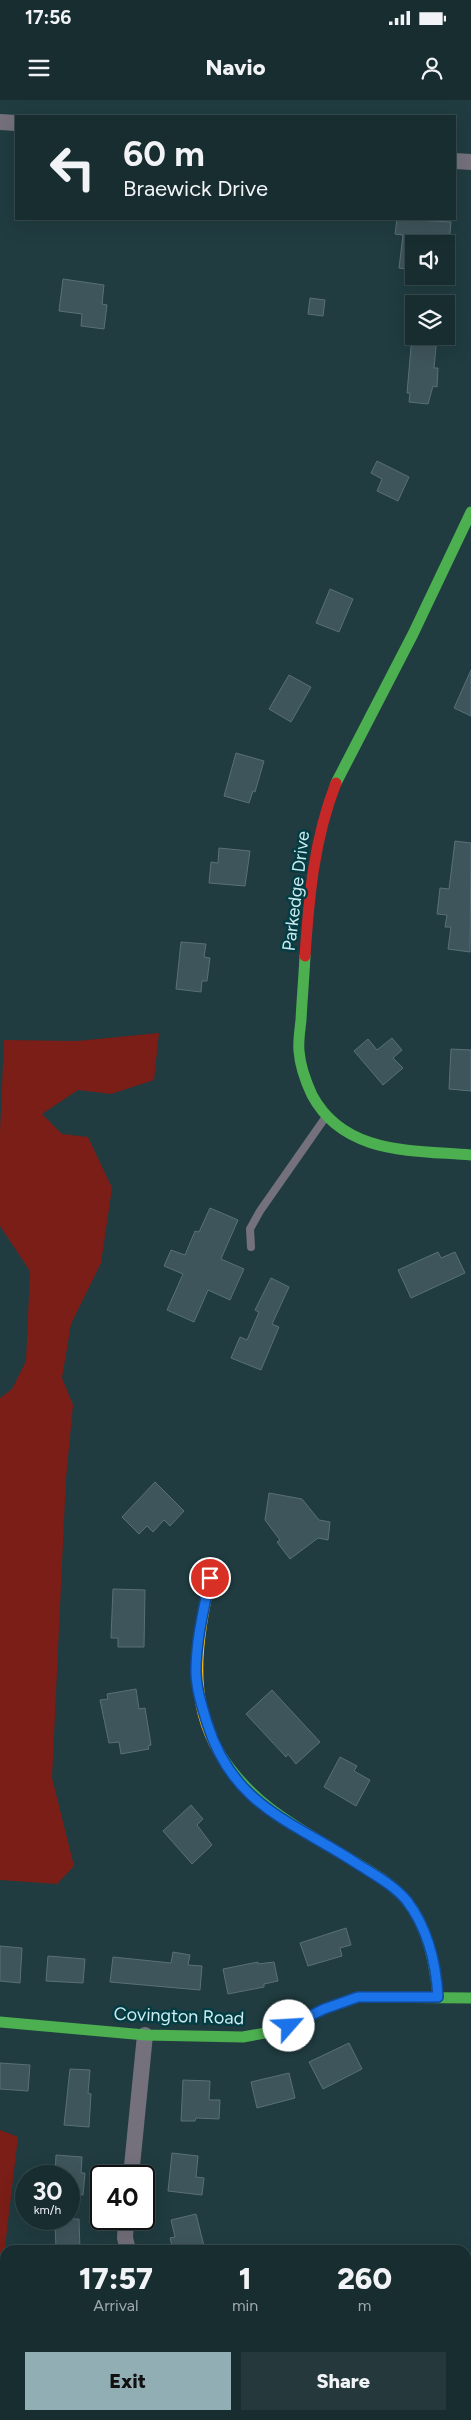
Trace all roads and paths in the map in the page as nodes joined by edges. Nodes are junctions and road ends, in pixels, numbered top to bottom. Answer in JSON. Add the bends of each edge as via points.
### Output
{"nodes":[{"id":1,"x":0,"y":122,"type":"edge"},
{"id":2,"x":15,"y":123,"type":"edge"},
{"id":3,"x":456,"y":161,"type":"edge"},
{"id":4,"x":471,"y":162,"type":"edge"},
{"id":5,"x":471,"y":512,"type":"edge"},
{"id":6,"x":326,"y":1117,"type":"junction"},
{"id":7,"x":471,"y":1155,"type":"edge"},
{"id":8,"x":251,"y":1247,"type":"dead end"},
{"id":9,"x":210,"y":1578,"type":"dead end"},
{"id":10,"x":438,"y":1997,"type":"junction"},
{"id":11,"x":471,"y":1998,"type":"edge"},
{"id":12,"x":0,"y":2022,"type":"edge"},
{"id":13,"x":145,"y":2035,"type":"junction"},
{"id":14,"x":132,"y":2165,"type":"edge"},
{"id":15,"x":125,"y":2230,"type":"edge"},
{"id":16,"x":127,"y":2245,"type":"edge"}],
"edges":[{"from":1,"to":2,"type":"street"},
{"from":3,"to":4,"type":"street"},
{"from":5,"to":6,"type":"street","name":"Parkedge Drive","via":[[413,634],[336,782],[317,841],[310,885],[299,1051],[303,1076],[318,1108]]},
{"from":6,"to":7,"type":"street","name":"Parkedge Drive","via":[[350,1137],[376,1145]]},
{"from":6,"to":8,"type":"lane","via":[[260,1211],[250,1229]]},
{"from":9,"to":10,"type":"street","via":[[199,1633],[196,1672],[203,1711],[221,1760],[259,1804],[363,1867],[406,1900],[432,1950]]},
{"from":10,"to":11,"type":"street","name":"Covington Road"},
{"from":10,"to":13,"type":"street","name":"Covington Road","via":[[358,1997],[276,2031],[243,2037]]},
{"from":12,"to":13,"type":"street","name":"Covington Road"},
{"from":13,"to":14,"type":"street"},
{"from":15,"to":16,"type":"street"}]}
